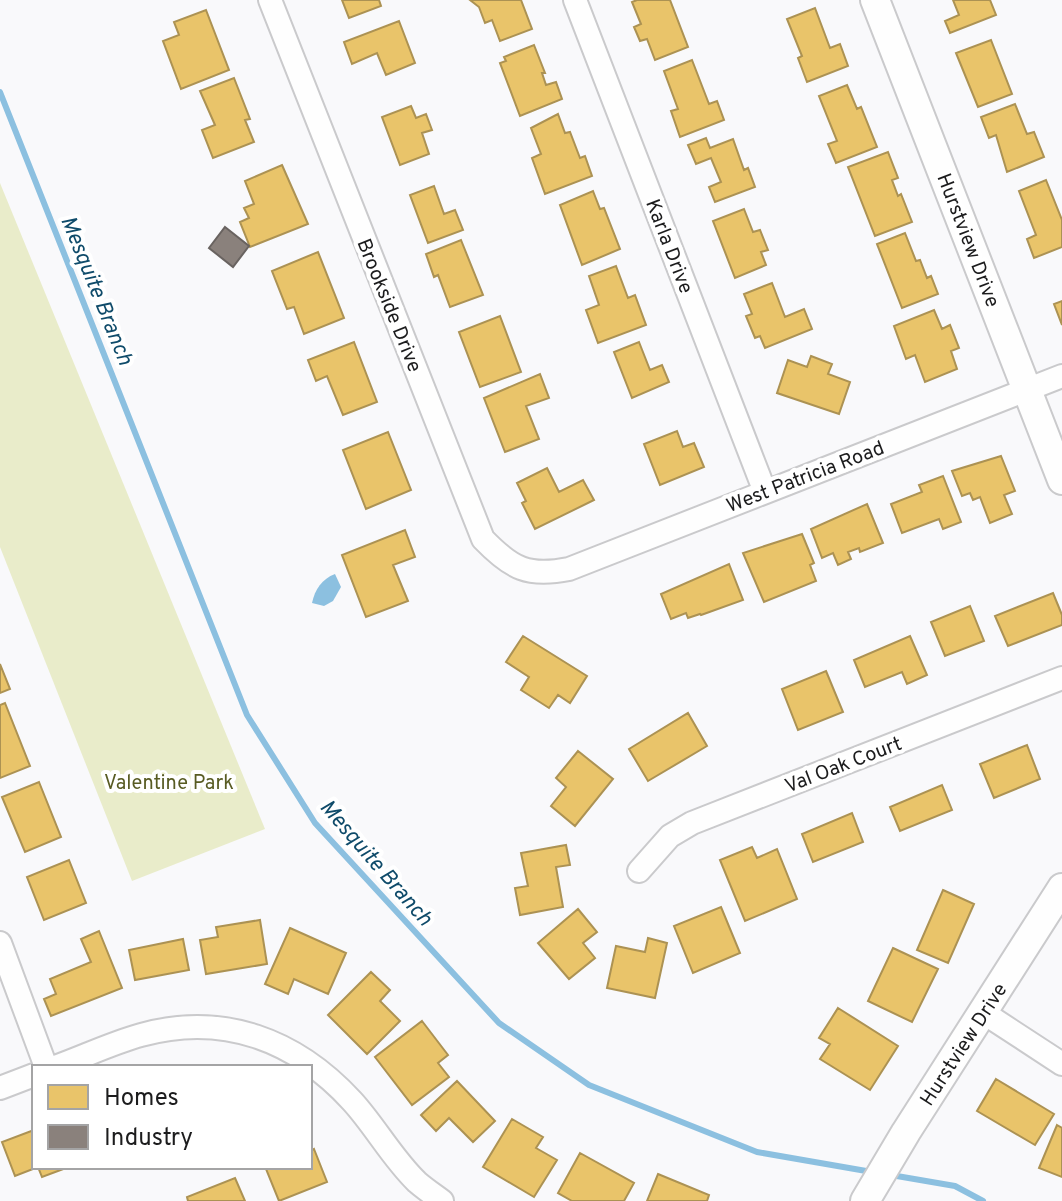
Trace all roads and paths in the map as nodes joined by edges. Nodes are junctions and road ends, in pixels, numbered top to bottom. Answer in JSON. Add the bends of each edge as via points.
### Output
{"nodes":[{"id":1,"x":270,"y":0,"type":"edge"},
{"id":2,"x":575,"y":0,"type":"edge"},
{"id":3,"x":875,"y":0,"type":"edge"},
{"id":4,"x":1062,"y":376,"type":"edge"},
{"id":5,"x":1028,"y":389,"type":"junction"},
{"id":6,"x":1062,"y":480,"type":"edge"},
{"id":7,"x":765,"y":492,"type":"junction"},
{"id":8,"x":547,"y":573,"type":"joint"},
{"id":9,"x":1062,"y":678,"type":"edge"},
{"id":10,"x":639,"y":871,"type":"dead end"},
{"id":11,"x":1062,"y":888,"type":"edge"},
{"id":12,"x":0,"y":943,"type":"edge"},
{"id":13,"x":984,"y":1013,"type":"junction"},
{"id":14,"x":1062,"y":1064,"type":"edge"},
{"id":15,"x":45,"y":1065,"type":"edge"},
{"id":16,"x":60,"y":1065,"type":"edge"},
{"id":17,"x":312,"y":1065,"type":"edge"},
{"id":18,"x":312,"y":1065,"type":"edge"},
{"id":19,"x":32,"y":1076,"type":"edge"},
{"id":20,"x":0,"y":1088,"type":"edge"},
{"id":21,"x":442,"y":1201,"type":"edge"},
{"id":22,"x":865,"y":1201,"type":"edge"}],
"edges":[{"from":1,"to":8,"type":"street","name":"Brookside Drive","via":[[483,539],[513,565]]},
{"from":2,"to":7,"type":"street","name":"Karla Drive"},
{"from":3,"to":5,"type":"street","name":"Hurstview Drive"},
{"from":4,"to":5,"type":"street","name":"West Patricia Road"},
{"from":5,"to":6,"type":"street","name":"Hurstview Drive"},
{"from":5,"to":7,"type":"street","name":"West Patricia Road"},
{"from":7,"to":8,"type":"street","name":"West Patricia Road"},
{"from":9,"to":10,"type":"street","name":"Val Oak Court","via":[[692,823],[670,836]]},
{"from":11,"to":13,"type":"street","name":"Hurstview Drive"},
{"from":12,"to":15,"type":"street"},
{"from":13,"to":14,"type":"street"},
{"from":13,"to":22,"type":"street","name":"Hurstview Drive"},
{"from":16,"to":18,"type":"street","via":[[142,1035],[206,1027],[277,1043]]},
{"from":17,"to":21,"type":"street","via":[[352,1101],[417,1182]]},
{"from":19,"to":20,"type":"street"}]}
